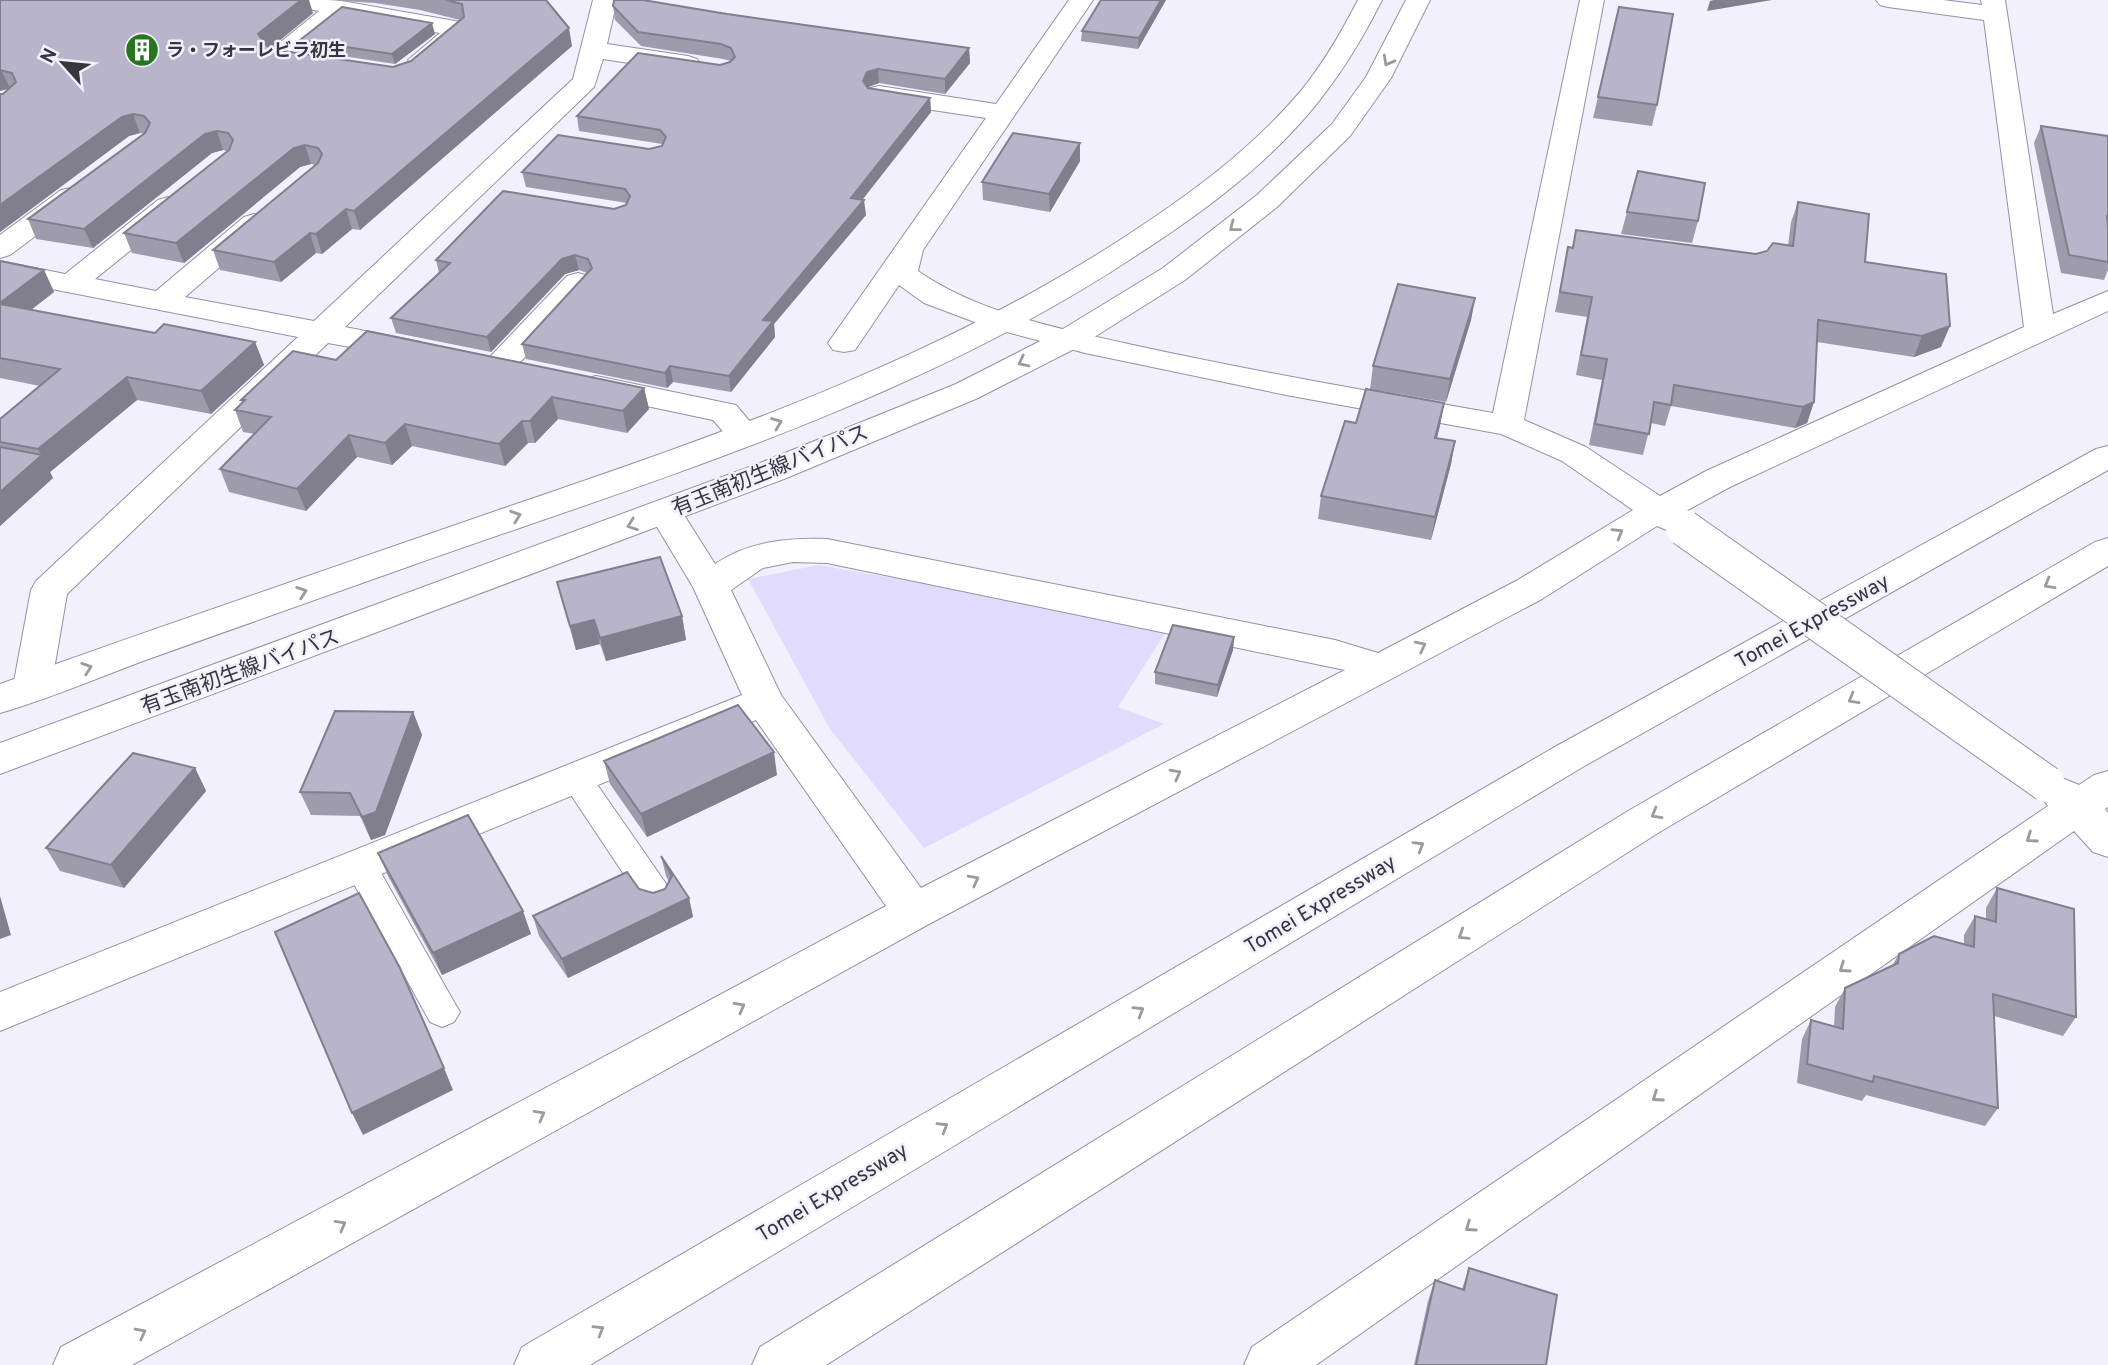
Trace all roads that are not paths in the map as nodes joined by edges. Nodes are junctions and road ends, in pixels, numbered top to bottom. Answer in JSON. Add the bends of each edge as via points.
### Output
{"nodes":[{"id":1,"x":295,"y":0,"type":"edge"},
{"id":2,"x":605,"y":0,"type":"edge"},
{"id":3,"x":1081,"y":0,"type":"edge"},
{"id":4,"x":1370,"y":0,"type":"edge"},
{"id":5,"x":1418,"y":0,"type":"edge"},
{"id":6,"x":1592,"y":0,"type":"edge"},
{"id":7,"x":1888,"y":0,"type":"edge"},
{"id":8,"x":1994,"y":7,"type":"edge"},
{"id":9,"x":337,"y":9,"type":"junction"},
{"id":10,"x":593,"y":50,"type":"junction"},
{"id":11,"x":347,"y":67,"type":"edge"},
{"id":12,"x":709,"y":67,"type":"edge"},
{"id":13,"x":405,"y":73,"type":"edge"},
{"id":14,"x":879,"y":94,"type":"edge"},
{"id":15,"x":1002,"y":113,"type":"junction"},
{"id":16,"x":97,"y":177,"type":"edge"},
{"id":17,"x":194,"y":185,"type":"edge"},
{"id":18,"x":471,"y":188,"type":"junction"},
{"id":19,"x":511,"y":195,"type":"edge"},
{"id":20,"x":280,"y":202,"type":"edge"},
{"id":21,"x":0,"y":248,"type":"edge"},
{"id":22,"x":908,"y":250,"type":"junction"},
{"id":23,"x":0,"y":270,"type":"edge"},
{"id":24,"x":578,"y":282,"type":"edge"},
{"id":25,"x":71,"y":284,"type":"junction"},
{"id":26,"x":2108,"y":300,"type":"edge"},
{"id":27,"x":162,"y":301,"type":"junction"},
{"id":28,"x":1008,"y":322,"type":"junction"},
{"id":29,"x":320,"y":330,"type":"junction"},
{"id":30,"x":2040,"y":332,"type":"junction"},
{"id":31,"x":1069,"y":339,"type":"junction"},
{"id":32,"x":844,"y":343,"type":"dead end"},
{"id":33,"x":435,"y":354,"type":"edge"},
{"id":34,"x":500,"y":367,"type":"edge"},
{"id":35,"x":565,"y":380,"type":"edge"},
{"id":36,"x":1507,"y":425,"type":"junction"},
{"id":37,"x":744,"y":435,"type":"junction"},
{"id":38,"x":2108,"y":456,"type":"edge"},
{"id":39,"x":665,"y":512,"type":"junction"},
{"id":40,"x":1671,"y":519,"type":"junction"},
{"id":41,"x":2108,"y":550,"type":"edge"},
{"id":42,"x":711,"y":587,"type":"junction"},
{"id":43,"x":1380,"y":667,"type":"junction"},
{"id":44,"x":32,"y":687,"type":"junction"},
{"id":45,"x":0,"y":699,"type":"edge"},
{"id":46,"x":764,"y":701,"type":"junction"},
{"id":47,"x":0,"y":759,"type":"edge"},
{"id":48,"x":576,"y":778,"type":"junction"},
{"id":49,"x":2077,"y":792,"type":"edge"},
{"id":50,"x":2108,"y":841,"type":"edge"},
{"id":51,"x":360,"y":866,"type":"junction"},
{"id":52,"x":657,"y":897,"type":"edge"},
{"id":53,"x":914,"y":912,"type":"junction"},
{"id":54,"x":0,"y":1012,"type":"edge"},
{"id":55,"x":442,"y":1012,"type":"dead end"},
{"id":56,"x":80,"y":1365,"type":"edge"},
{"id":57,"x":541,"y":1365,"type":"edge"},
{"id":58,"x":779,"y":1365,"type":"edge"},
{"id":59,"x":1271,"y":1365,"type":"edge"}],
"edges":[{"from":1,"to":9,"type":"main road"},
{"from":2,"to":10,"type":"main road"},
{"from":3,"to":15,"type":"main road"},
{"from":4,"to":28,"type":"main road","name":"有玉南初生線バイパス","via":[[1330,71],[1291,121],[1260,151],[1130,249]]},
{"from":5,"to":31,"type":"main road","name":"有玉南初生線バイパス","one_way":true,"via":[[1378,78],[1341,130],[1268,201],[1174,274]]},
{"from":6,"to":36,"type":"main road","via":[[1560,236]]},
{"from":7,"to":8,"type":"main road"},
{"from":8,"to":30,"type":"main road"},
{"from":9,"to":11,"type":"main road","via":[[280,53],[284,58]]},
{"from":9,"to":13,"type":"main road","via":[[455,28],[456,33]]},
{"from":10,"to":12,"type":"main road"},
{"from":10,"to":18,"type":"main road","via":[[585,82],[542,136]]},
{"from":14,"to":15,"type":"main road"},
{"from":15,"to":22,"type":"main road"},
{"from":16,"to":21,"type":"main road"},
{"from":17,"to":25,"type":"main road"},
{"from":18,"to":19,"type":"main road"},
{"from":18,"to":29,"type":"main road"},
{"from":20,"to":27,"type":"main road"},
{"from":22,"to":28,"type":"main road","via":[[903,274],[908,283],[941,300]]},
{"from":22,"to":32,"type":"main road"},
{"from":23,"to":25,"type":"main road"},
{"from":24,"to":34,"type":"main road"},
{"from":25,"to":27,"type":"main road"},
{"from":26,"to":30,"type":"main road"},
{"from":27,"to":29,"type":"main road"},
{"from":28,"to":31,"type":"main road"},
{"from":37,"to":28,"type":"main road","name":"有玉南初生線バイパス","one_way":true,"via":[[917,366]]},
{"from":29,"to":33,"type":"main road"},
{"from":29,"to":44,"type":"main road","via":[[49,590]]},
{"from":30,"to":40,"type":"main road","via":[[1718,479]]},
{"from":31,"to":36,"type":"main road","via":[[1203,371]]},
{"from":31,"to":39,"type":"main road","name":"有玉南初生線バイパス","one_way":true,"via":[[967,391]]},
{"from":35,"to":37,"type":"main road","via":[[724,412]]},
{"from":36,"to":40,"type":"main road","via":[[1560,445]]},
{"from":44,"to":37,"type":"main road","name":"有玉南初生線バイパス","one_way":true},
{"from":57,"to":38,"type":"main road","name":"Tomei Expressway","one_way":true,"via":[[1567,758]]},
{"from":39,"to":42,"type":"main road"},
{"from":39,"to":47,"type":"main road","name":"有玉南初生線バイパス","one_way":true},
{"from":43,"to":40,"type":"main road","one_way":true,"via":[[1529,590],[1619,532]]},
{"from":40,"to":49,"type":"main road","bridge":true},
{"from":41,"to":58,"type":"main road","one_way":true,"via":[[1643,822]]},
{"from":42,"to":43,"type":"main road","via":[[751,558],[827,551],[1335,653]]},
{"from":42,"to":46,"type":"main road"},
{"from":53,"to":43,"type":"main road","one_way":true},
{"from":44,"to":45,"type":"main road","name":"有玉南初生線バイパス"},
{"from":46,"to":48,"type":"main road"},
{"from":46,"to":53,"type":"main road"},
{"from":48,"to":51,"type":"main road"},
{"from":48,"to":52,"type":"lane"},
{"from":49,"to":50,"type":"main road"},
{"from":49,"to":59,"type":"main road","one_way":true},
{"from":51,"to":54,"type":"main road"},
{"from":51,"to":55,"type":"lane"},
{"from":56,"to":53,"type":"main road","one_way":true}]}
